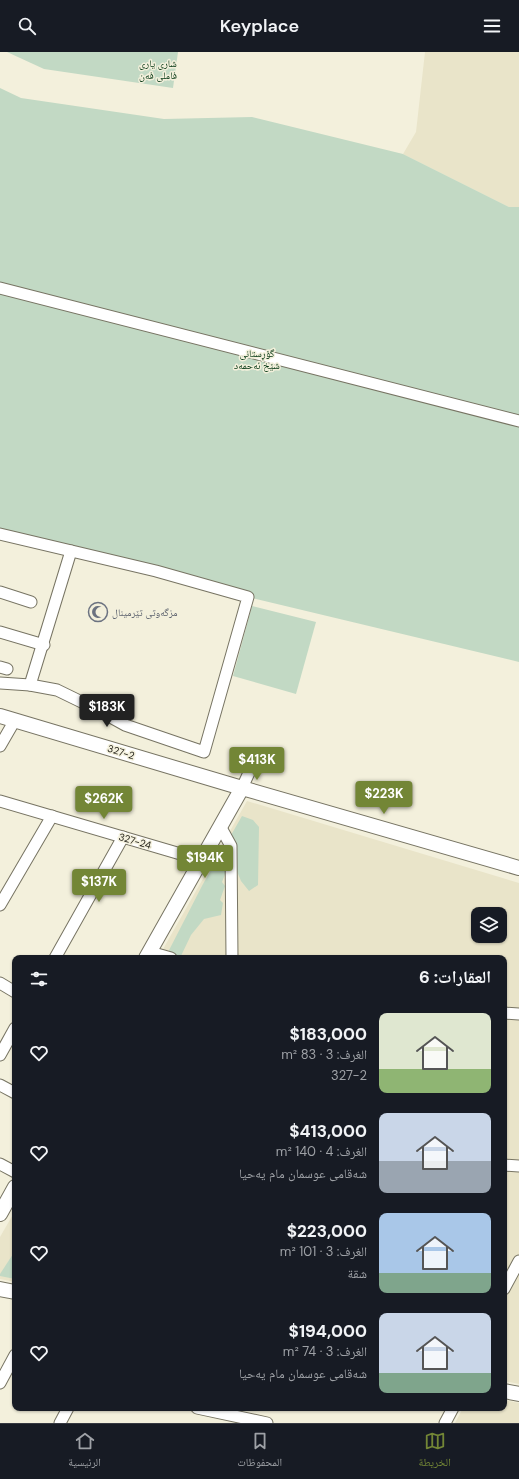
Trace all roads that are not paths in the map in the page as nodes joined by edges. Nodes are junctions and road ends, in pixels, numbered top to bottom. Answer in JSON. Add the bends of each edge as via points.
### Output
{"nodes":[{"id":1,"x":0,"y":288,"type":"edge"},
{"id":2,"x":519,"y":421,"type":"edge"},
{"id":3,"x":0,"y":534,"type":"edge"},
{"id":4,"x":71,"y":551,"type":"junction"},
{"id":5,"x":0,"y":592,"type":"edge"},
{"id":6,"x":31,"y":602,"type":"dead end"},
{"id":7,"x":0,"y":632,"type":"edge"},
{"id":8,"x":44,"y":645,"type":"junction"},
{"id":9,"x":0,"y":683,"type":"edge"},
{"id":10,"x":15,"y":684,"type":"junction"},
{"id":11,"x":30,"y":685,"type":"junction"},
{"id":12,"x":0,"y":689,"type":"edge"},
{"id":13,"x":0,"y":716,"type":"edge"},
{"id":14,"x":15,"y":720,"type":"junction"},
{"id":15,"x":0,"y":746,"type":"edge"},
{"id":16,"x":252,"y":766,"type":"dead end"},
{"id":17,"x":242,"y":788,"type":"junction"},
{"id":18,"x":0,"y":801,"type":"edge"},
{"id":19,"x":52,"y":816,"type":"junction"},
{"id":20,"x":220,"y":826,"type":"junction"},
{"id":21,"x":123,"y":837,"type":"junction"},
{"id":22,"x":201,"y":860,"type":"junction"},
{"id":23,"x":519,"y":868,"type":"edge"},
{"id":24,"x":0,"y":905,"type":"edge"},
{"id":25,"x":57,"y":955,"type":"edge"},
{"id":26,"x":148,"y":955,"type":"edge"},
{"id":27,"x":232,"y":955,"type":"edge"},
{"id":28,"x":0,"y":983,"type":"edge"},
{"id":29,"x":12,"y":990,"type":"edge"},
{"id":30,"x":507,"y":1012,"type":"edge"},
{"id":31,"x":519,"y":1014,"type":"edge"},
{"id":32,"x":12,"y":1033,"type":"edge"},
{"id":33,"x":0,"y":1055,"type":"edge"},
{"id":34,"x":0,"y":1085,"type":"edge"},
{"id":35,"x":12,"y":1091,"type":"edge"},
{"id":36,"x":0,"y":1164,"type":"edge"},
{"id":37,"x":507,"y":1165,"type":"edge"},
{"id":38,"x":519,"y":1166,"type":"edge"},
{"id":39,"x":12,"y":1170,"type":"edge"},
{"id":40,"x":12,"y":1192,"type":"edge"},
{"id":41,"x":0,"y":1214,"type":"edge"},
{"id":42,"x":519,"y":1261,"type":"edge"},
{"id":43,"x":507,"y":1283,"type":"edge"},
{"id":44,"x":0,"y":1289,"type":"edge"},
{"id":45,"x":12,"y":1291,"type":"edge"},
{"id":46,"x":12,"y":1361,"type":"edge"},
{"id":47,"x":0,"y":1383,"type":"edge"},
{"id":48,"x":507,"y":1392,"type":"edge"},
{"id":49,"x":519,"y":1394,"type":"edge"},
{"id":50,"x":66,"y":1411,"type":"edge"},
{"id":51,"x":211,"y":1411,"type":"edge"},
{"id":52,"x":451,"y":1411,"type":"edge"},
{"id":53,"x":60,"y":1423,"type":"edge"},
{"id":54,"x":266,"y":1423,"type":"edge"},
{"id":55,"x":444,"y":1423,"type":"edge"}],
"edges":[{"from":1,"to":2,"type":"street"},
{"from":3,"to":4,"type":"street"},
{"from":4,"to":8,"type":"street"},
{"from":4,"to":11,"type":"street","via":[[156,571],[248,597],[204,752],[125,725],[57,690]]},
{"from":5,"to":6,"type":"street"},
{"from":7,"to":8,"type":"street"},
{"from":8,"to":11,"type":"street"},
{"from":9,"to":10,"type":"street"},
{"from":10,"to":11,"type":"street"},
{"from":10,"to":12,"type":"street"},
{"from":13,"to":14,"type":"street","name":"327-2"},
{"from":14,"to":15,"type":"street"},
{"from":14,"to":17,"type":"street","name":"327-2"},
{"from":16,"to":17,"type":"street"},
{"from":17,"to":20,"type":"street"},
{"from":17,"to":23,"type":"street","name":"327-2"},
{"from":18,"to":19,"type":"street","name":"327-24"},
{"from":19,"to":21,"type":"street","name":"327-24"},
{"from":19,"to":24,"type":"street"},
{"from":20,"to":22,"type":"street"},
{"from":20,"to":27,"type":"street","via":[[231,846]]},
{"from":21,"to":22,"type":"street","name":"327-24"},
{"from":21,"to":25,"type":"street"},
{"from":22,"to":26,"type":"street"},
{"from":28,"to":29,"type":"street"},
{"from":30,"to":31,"type":"street"},
{"from":32,"to":33,"type":"street"},
{"from":34,"to":35,"type":"street"},
{"from":36,"to":39,"type":"street"},
{"from":37,"to":38,"type":"street"},
{"from":40,"to":41,"type":"street"},
{"from":42,"to":43,"type":"street"},
{"from":44,"to":45,"type":"street"},
{"from":46,"to":47,"type":"street"},
{"from":48,"to":49,"type":"street"},
{"from":50,"to":53,"type":"street"},
{"from":51,"to":54,"type":"street"},
{"from":52,"to":55,"type":"street"}]}
